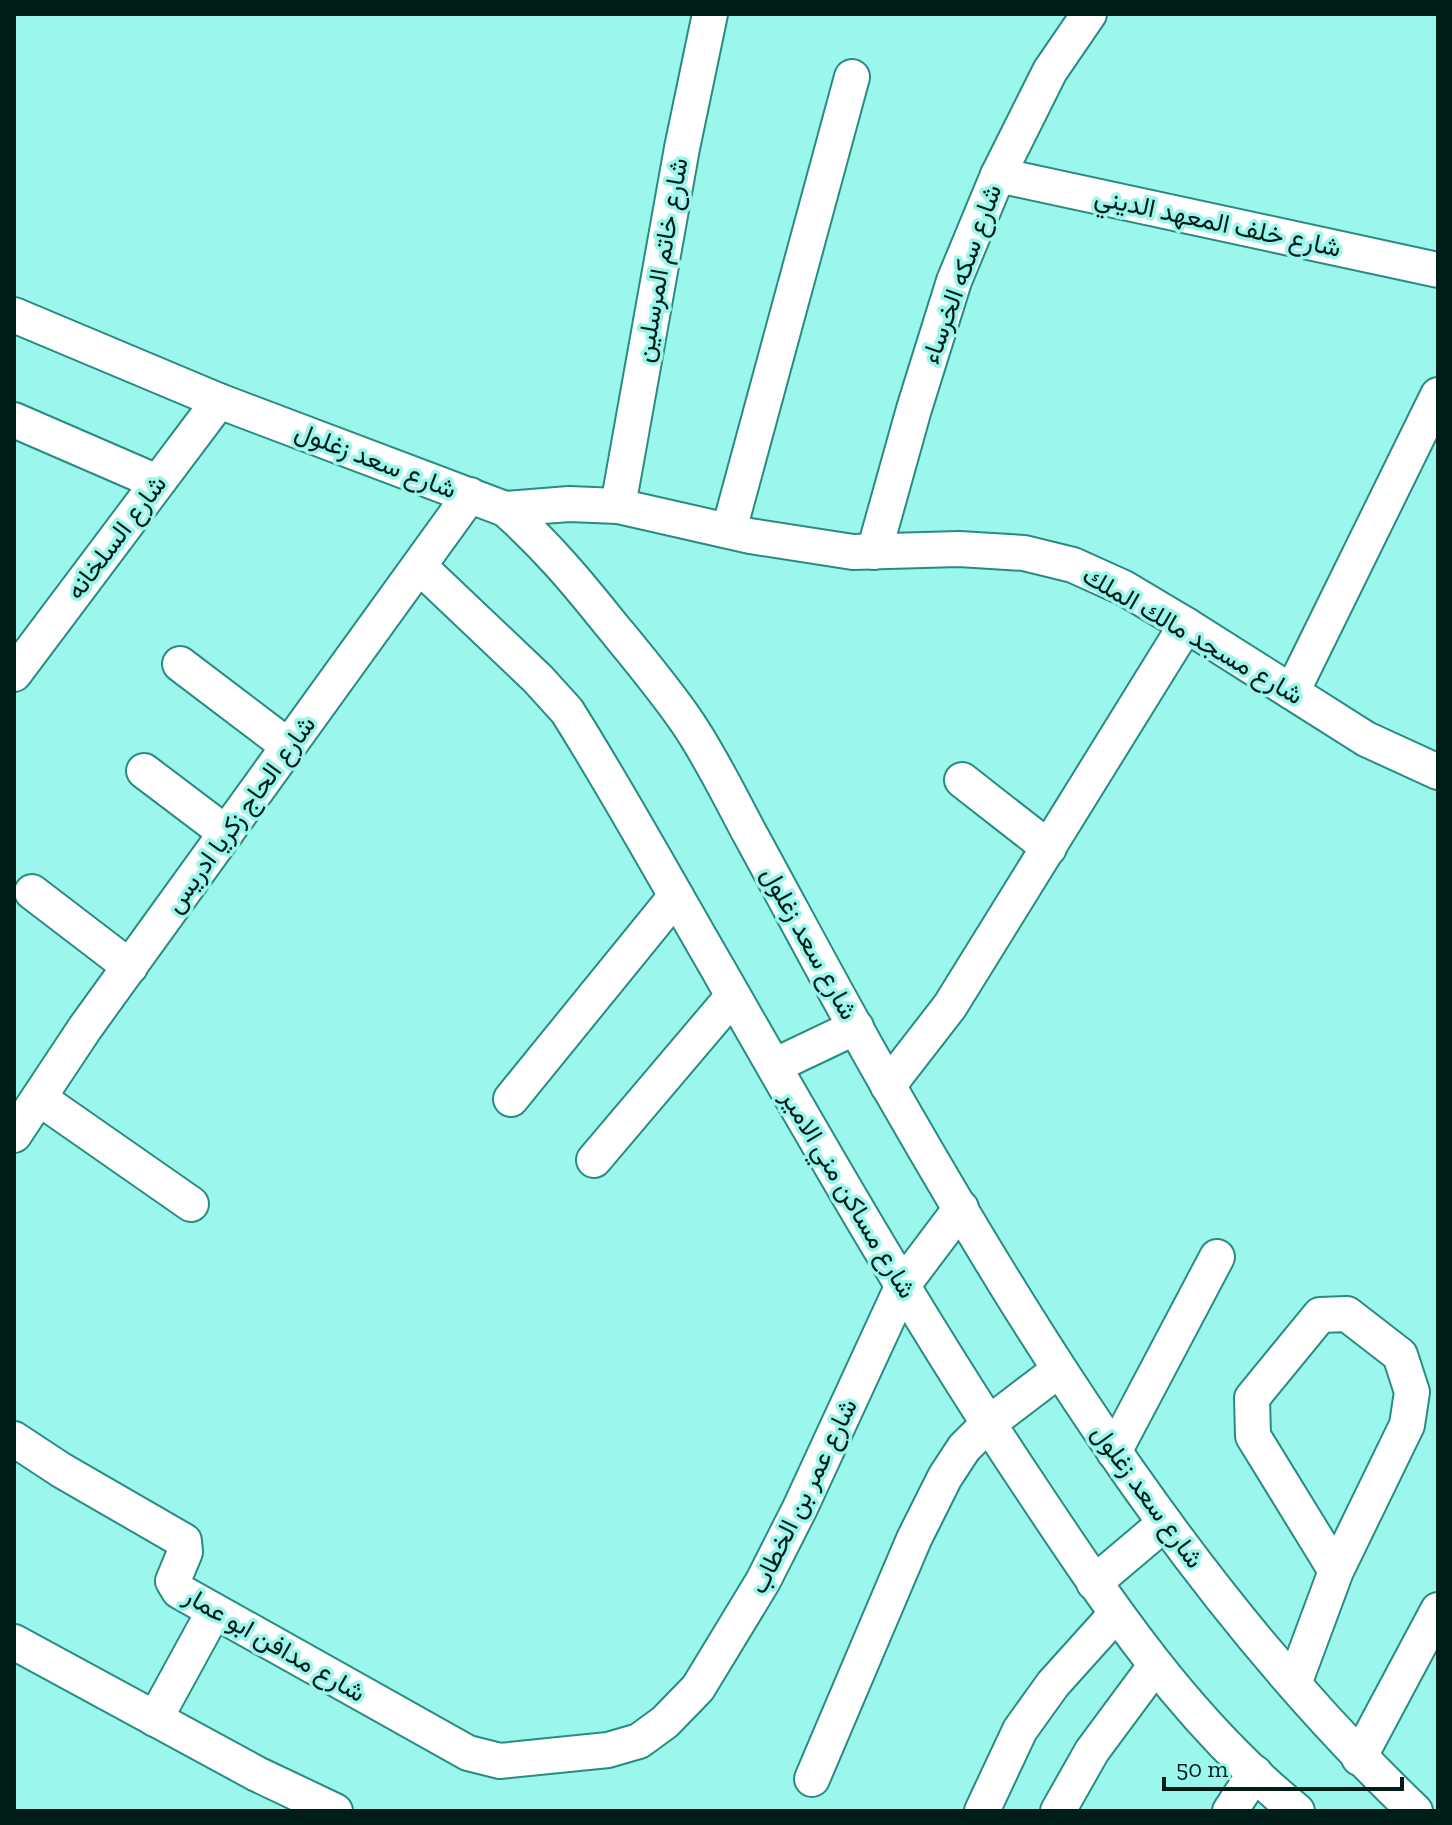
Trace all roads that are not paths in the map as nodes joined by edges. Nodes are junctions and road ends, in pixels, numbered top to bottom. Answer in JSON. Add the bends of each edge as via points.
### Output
{"nodes":[{"id":1,"x":710,"y":14,"type":"edge"},
{"id":2,"x":1083,"y":15,"type":"edge"},
{"id":3,"x":852,"y":77,"type":"dead end"},
{"id":4,"x":998,"y":175,"type":"junction"},
{"id":5,"x":1438,"y":270,"type":"edge"},
{"id":6,"x":14,"y":315,"type":"edge"},
{"id":7,"x":1438,"y":395,"type":"edge"},
{"id":8,"x":219,"y":401,"type":"junction"},
{"id":9,"x":14,"y":420,"type":"edge"},
{"id":10,"x":157,"y":482,"type":"junction"},
{"id":11,"x":470,"y":495,"type":"junction"},
{"id":12,"x":618,"y":506,"type":"junction"},
{"id":13,"x":505,"y":509,"type":"junction"},
{"id":14,"x":729,"y":530,"type":"junction"},
{"id":15,"x":874,"y":552,"type":"junction"},
{"id":16,"x":419,"y":566,"type":"junction"},
{"id":17,"x":1186,"y":625,"type":"junction"},
{"id":18,"x":19,"y":657,"type":"edge"},
{"id":19,"x":180,"y":664,"type":"dead end"},
{"id":20,"x":1292,"y":692,"type":"junction"},
{"id":21,"x":288,"y":746,"type":"junction"},
{"id":22,"x":144,"y":771,"type":"dead end"},
{"id":23,"x":1438,"y":772,"type":"edge"},
{"id":24,"x":962,"y":780,"type":"dead end"},
{"id":25,"x":226,"y":833,"type":"junction"},
{"id":26,"x":1049,"y":848,"type":"junction"},
{"id":27,"x":32,"y":892,"type":"dead end"},
{"id":28,"x":676,"y":896,"type":"junction"},
{"id":29,"x":130,"y":967,"type":"junction"},
{"id":30,"x":733,"y":996,"type":"junction"},
{"id":31,"x":856,"y":1027,"type":"junction"},
{"id":32,"x":774,"y":1066,"type":"junction"},
{"id":33,"x":888,"y":1086,"type":"junction"},
{"id":34,"x":39,"y":1098,"type":"junction"},
{"id":35,"x":511,"y":1099,"type":"dead end"},
{"id":36,"x":14,"y":1135,"type":"edge"},
{"id":37,"x":594,"y":1160,"type":"dead end"},
{"id":38,"x":191,"y":1204,"type":"dead end"},
{"id":39,"x":961,"y":1208,"type":"junction"},
{"id":40,"x":1217,"y":1257,"type":"dead end"},
{"id":41,"x":903,"y":1285,"type":"junction"},
{"id":42,"x":1059,"y":1370,"type":"junction"},
{"id":43,"x":988,"y":1424,"type":"junction"},
{"id":44,"x":14,"y":1439,"type":"edge"},
{"id":45,"x":1114,"y":1452,"type":"junction"},
{"id":46,"x":1165,"y":1523,"type":"junction"},
{"id":47,"x":1336,"y":1571,"type":"junction"},
{"id":48,"x":1094,"y":1583,"type":"junction"},
{"id":49,"x":1438,"y":1610,"type":"edge"},
{"id":50,"x":214,"y":1611,"type":"junction"},
{"id":51,"x":1116,"y":1614,"type":"junction"},
{"id":52,"x":14,"y":1642,"type":"edge"},
{"id":53,"x":1155,"y":1666,"type":"junction"},
{"id":54,"x":1294,"y":1684,"type":"junction"},
{"id":55,"x":155,"y":1719,"type":"junction"},
{"id":56,"x":608,"y":1750,"type":"joint"},
{"id":57,"x":1359,"y":1758,"type":"junction"},
{"id":58,"x":1255,"y":1773,"type":"junction"},
{"id":59,"x":812,"y":1779,"type":"dead end"},
{"id":60,"x":335,"y":1811,"type":"edge"},
{"id":61,"x":982,"y":1811,"type":"edge"},
{"id":62,"x":1058,"y":1811,"type":"edge"},
{"id":63,"x":1230,"y":1811,"type":"edge"},
{"id":64,"x":1297,"y":1811,"type":"edge"},
{"id":65,"x":1415,"y":1811,"type":"edge"}],
"edges":[{"from":1,"to":12,"type":"street","name":"شارع خاتم المرسلين"},
{"from":2,"to":4,"type":"street","name":"شارع سكه الخرساء"},
{"from":3,"to":14,"type":"street"},
{"from":4,"to":5,"type":"street","name":"شارع خلف المعهد الديني"},
{"from":4,"to":15,"type":"street","name":"شارع سكه الخرساء","via":[[954,281]]},
{"from":6,"to":8,"type":"street","name":"شارع سعد زغلول"},
{"from":7,"to":20,"type":"street"},
{"from":8,"to":10,"type":"street","name":"شارع السلخانه"},
{"from":8,"to":11,"type":"street","name":"شارع سعد زغلول"},
{"from":9,"to":10,"type":"street"},
{"from":10,"to":18,"type":"street","name":"شارع السلخانه"},
{"from":11,"to":13,"type":"street","name":"شارع سعد زغلول"},
{"from":11,"to":16,"type":"street","name":"شارع الحاج زكريا ادريس"},
{"from":12,"to":13,"type":"street","name":"شارع مسجد مالك الملك"},
{"from":12,"to":14,"type":"street","name":"شارع مسجد مالك الملك"},
{"from":13,"to":31,"type":"street","name":"شارع سعد زغلول","via":[[568,571],[688,724]]},
{"from":14,"to":15,"type":"street","name":"شارع مسجد مالك الملك"},
{"from":15,"to":17,"type":"street","name":"شارع مسجد مالك الملك","via":[[959,549],[1036,556],[1073,565],[1124,588]]},
{"from":16,"to":21,"type":"street","name":"شارع الحاج زكريا ادريس"},
{"from":16,"to":28,"type":"street","name":"شارع مساكن مني الامير","via":[[567,711]]},
{"from":17,"to":20,"type":"street","name":"شارع مسجد مالك الملك"},
{"from":17,"to":26,"type":"street"},
{"from":19,"to":21,"type":"street"},
{"from":20,"to":23,"type":"street","name":"شارع مسجد مالك الملك","via":[[1366,739]]},
{"from":21,"to":25,"type":"street","name":"شارع الحاج زكريا ادريس"},
{"from":22,"to":25,"type":"street"},
{"from":24,"to":26,"type":"street"},
{"from":25,"to":29,"type":"street","name":"شارع الحاج زكريا ادريس"},
{"from":26,"to":33,"type":"street","via":[[950,1006]]},
{"from":27,"to":29,"type":"street"},
{"from":28,"to":30,"type":"street","name":"شارع مساكن مني الامير"},
{"from":28,"to":35,"type":"street"},
{"from":29,"to":34,"type":"street","name":"شارع الحاج زكريا ادريس"},
{"from":30,"to":32,"type":"street","name":"شارع مساكن مني الامير"},
{"from":30,"to":37,"type":"street"},
{"from":31,"to":32,"type":"street"},
{"from":31,"to":33,"type":"street","name":"شارع سعد زغلول"},
{"from":32,"to":41,"type":"street","name":"شارع مساكن مني الامير"},
{"from":33,"to":39,"type":"street","name":"شارع سعد زغلول"},
{"from":34,"to":36,"type":"street","name":"شارع الحاج زكريا ادريس"},
{"from":34,"to":38,"type":"street"},
{"from":39,"to":41,"type":"street","name":"شارع عمر بن الخطاب"},
{"from":39,"to":42,"type":"street","name":"شارع سعد زغلول"},
{"from":40,"to":45,"type":"street"},
{"from":41,"to":43,"type":"street","name":"شارع مساكن مني الامير"},
{"from":41,"to":56,"type":"street","name":"شارع عمر بن الخطاب","via":[[763,1581],[698,1688],[639,1741]]},
{"from":42,"to":43,"type":"street"},
{"from":42,"to":45,"type":"street","name":"شارع سعد زغلول"},
{"from":43,"to":48,"type":"street","name":"شارع مساكن مني الامير"},
{"from":43,"to":59,"type":"street","via":[[964,1448],[928,1507]]},
{"from":44,"to":50,"type":"street","name":"شارع مدافن ابو عمار","via":[[184,1541],[174,1587]]},
{"from":45,"to":46,"type":"street","name":"شارع سعد زغلول"},
{"from":46,"to":48,"type":"street"},
{"from":46,"to":54,"type":"street","name":"شارع سعد زغلول"},
{"from":47,"to":47,"type":"street","via":[[1407,1425],[1412,1392],[1400,1355],[1347,1314],[1320,1315],[1252,1398],[1253,1436]]},
{"from":47,"to":54,"type":"street"},
{"from":48,"to":51,"type":"street","name":"شارع مساكن مني الامير"},
{"from":49,"to":57,"type":"street"},
{"from":50,"to":55,"type":"street"},
{"from":50,"to":56,"type":"street","name":"شارع مدافن ابو عمار","via":[[468,1753],[500,1761]]},
{"from":51,"to":53,"type":"street","name":"شارع مساكن مني الامير"},
{"from":51,"to":61,"type":"street","via":[[1020,1730]]},
{"from":52,"to":55,"type":"street"},
{"from":53,"to":58,"type":"street","name":"شارع مساكن مني الامير"},
{"from":53,"to":62,"type":"street","via":[[1092,1751]]},
{"from":54,"to":57,"type":"street","name":"شارع سعد زغلول"},
{"from":55,"to":60,"type":"street"},
{"from":57,"to":65,"type":"street","name":"شارع سعد زغلول"},
{"from":58,"to":63,"type":"street"},
{"from":58,"to":64,"type":"street","name":"شارع مساكن مني الامير"}]}
